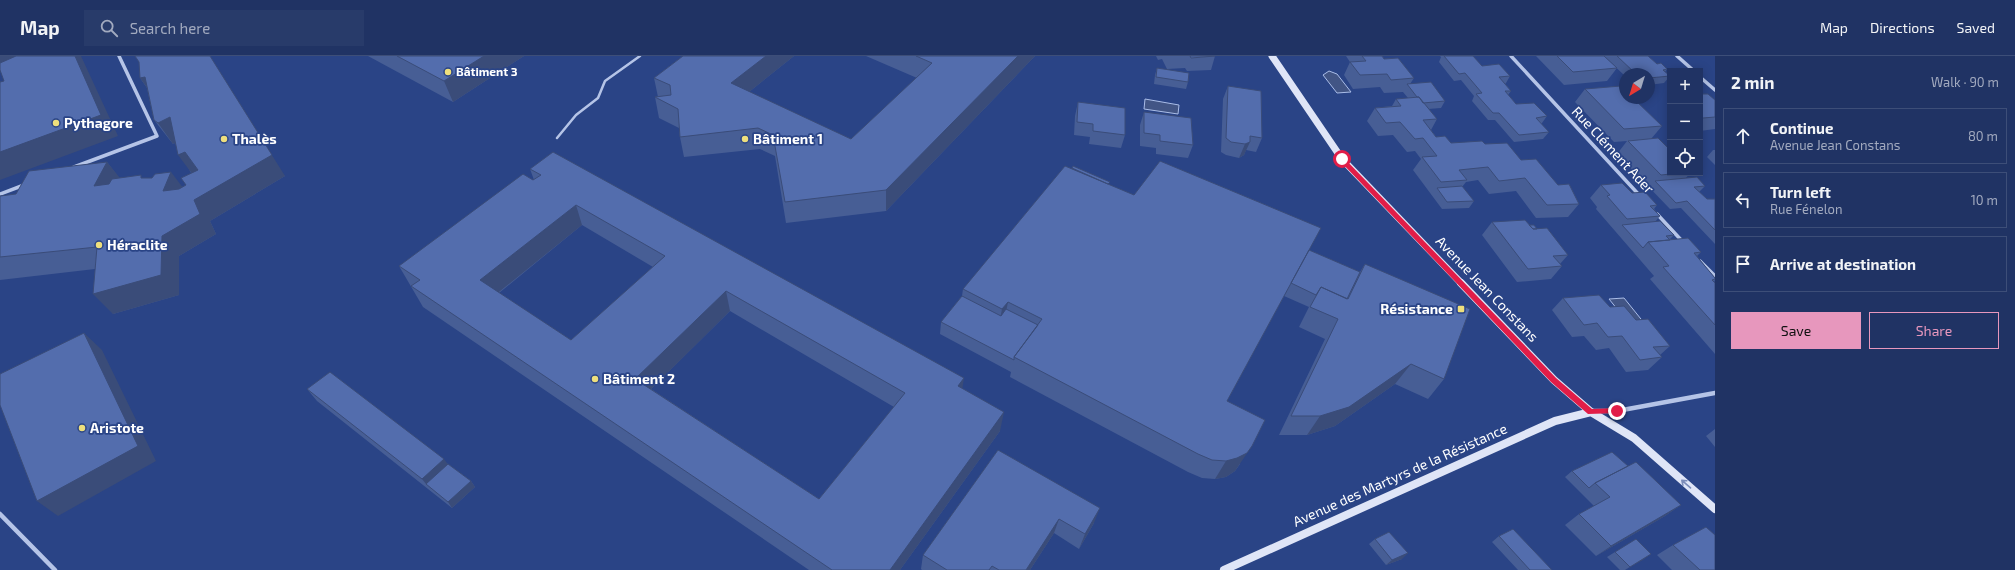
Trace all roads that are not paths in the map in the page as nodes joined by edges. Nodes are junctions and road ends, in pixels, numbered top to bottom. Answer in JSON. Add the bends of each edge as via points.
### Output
{"nodes":[{"id":1,"x":119,"y":56,"type":"edge"},
{"id":2,"x":640,"y":56,"type":"edge"},
{"id":3,"x":1272,"y":56,"type":"edge"},
{"id":4,"x":1511,"y":56,"type":"edge"},
{"id":5,"x":1677,"y":56,"type":"edge"},
{"id":6,"x":1691,"y":68,"type":"edge"},
{"id":7,"x":1703,"y":79,"type":"edge"},
{"id":8,"x":1715,"y":90,"type":"edge"},
{"id":9,"x":557,"y":138,"type":"dead end"},
{"id":10,"x":67,"y":170,"type":"edge"},
{"id":11,"x":30,"y":183,"type":"edge"},
{"id":12,"x":0,"y":194,"type":"edge"},
{"id":13,"x":1647,"y":203,"type":"edge"},
{"id":14,"x":1652,"y":209,"type":"edge"},
{"id":15,"x":1689,"y":248,"type":"edge"},
{"id":16,"x":1699,"y":260,"type":"edge"},
{"id":17,"x":1715,"y":276,"type":"edge"},
{"id":18,"x":1715,"y":393,"type":"edge"},
{"id":19,"x":1591,"y":412,"type":"junction"},
{"id":20,"x":1715,"y":509,"type":"edge"},
{"id":21,"x":0,"y":514,"type":"edge"},
{"id":22,"x":55,"y":570,"type":"edge"},
{"id":23,"x":1224,"y":570,"type":"edge"}],
"edges":[{"from":1,"to":10,"type":"street","via":[[157,136]]},
{"from":2,"to":9,"type":"lane","via":[[605,81],[598,98],[576,114]]},
{"from":3,"to":19,"type":"street","name":"Avenue Jean Constans","via":[[1342,159],[1554,380]]},
{"from":4,"to":13,"type":"street","name":"Rue Clément Ader"},
{"from":5,"to":6,"type":"street"},
{"from":7,"to":8,"type":"street"},
{"from":11,"to":12,"type":"street"},
{"from":14,"to":15,"type":"street","name":"Rue Clément Ader"},
{"from":16,"to":17,"type":"street"},
{"from":18,"to":19,"type":"street","via":[[1617,411]]},
{"from":20,"to":19,"type":"street","name":"Avenue Jean Constans","one_way":true,"via":[[1634,438]]},
{"from":19,"to":23,"type":"street","name":"Avenue des Martyrs de la Résistance","via":[[1555,421]]},
{"from":21,"to":22,"type":"street"}]}
